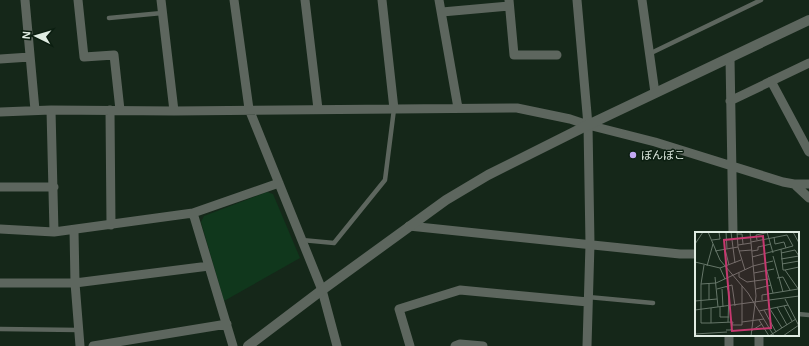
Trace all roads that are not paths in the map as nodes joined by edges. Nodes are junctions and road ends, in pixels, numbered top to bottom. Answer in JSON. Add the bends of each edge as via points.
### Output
{"nodes":[{"id":1,"x":25,"y":0,"type":"edge"},
{"id":2,"x":78,"y":0,"type":"edge"},
{"id":3,"x":161,"y":0,"type":"edge"},
{"id":4,"x":234,"y":0,"type":"edge"},
{"id":5,"x":305,"y":0,"type":"edge"},
{"id":6,"x":382,"y":0,"type":"edge"},
{"id":7,"x":439,"y":0,"type":"edge"},
{"id":8,"x":577,"y":0,"type":"edge"},
{"id":9,"x":642,"y":0,"type":"edge"},
{"id":10,"x":761,"y":0,"type":"edge"},
{"id":11,"x":509,"y":3,"type":"edge"},
{"id":12,"x":442,"y":12,"type":"junction"},
{"id":13,"x":162,"y":14,"type":"junction"},
{"id":14,"x":109,"y":18,"type":"dead end"},
{"id":15,"x":809,"y":20,"type":"edge"},
{"id":16,"x":649,"y":54,"type":"junction"},
{"id":17,"x":557,"y":55,"type":"dead end"},
{"id":18,"x":30,"y":57,"type":"junction"},
{"id":19,"x":730,"y":58,"type":"junction"},
{"id":20,"x":0,"y":59,"type":"edge"},
{"id":21,"x":809,"y":63,"type":"edge"},
{"id":22,"x":771,"y":82,"type":"junction"},
{"id":23,"x":655,"y":93,"type":"junction"},
{"id":24,"x":730,"y":101,"type":"junction"},
{"id":25,"x":458,"y":108,"type":"junction"},
{"id":26,"x":249,"y":109,"type":"junction"},
{"id":27,"x":318,"y":109,"type":"junction"},
{"id":28,"x":394,"y":109,"type":"junction"},
{"id":29,"x":35,"y":110,"type":"junction"},
{"id":30,"x":51,"y":110,"type":"junction"},
{"id":31,"x":110,"y":110,"type":"junction"},
{"id":32,"x":120,"y":110,"type":"junction"},
{"id":33,"x":174,"y":111,"type":"junction"},
{"id":34,"x":0,"y":112,"type":"edge"},
{"id":35,"x":588,"y":125,"type":"junction"},
{"id":36,"x":809,"y":152,"type":"edge"},
{"id":37,"x":732,"y":167,"type":"junction"},
{"id":38,"x":279,"y":183,"type":"junction"},
{"id":39,"x":794,"y":184,"type":"junction"},
{"id":40,"x":809,"y":184,"type":"edge"},
{"id":41,"x":0,"y":187,"type":"edge"},
{"id":42,"x":54,"y":187,"type":"junction"},
{"id":43,"x":809,"y":198,"type":"edge"},
{"id":44,"x":193,"y":213,"type":"junction"},
{"id":45,"x":111,"y":225,"type":"junction"},
{"id":46,"x":409,"y":226,"type":"junction"},
{"id":47,"x":0,"y":229,"type":"edge"},
{"id":48,"x":74,"y":230,"type":"junction"},
{"id":49,"x":54,"y":232,"type":"junction"},
{"id":50,"x":733,"y":232,"type":"edge"},
{"id":51,"x":302,"y":240,"type":"junction"},
{"id":52,"x":590,"y":244,"type":"junction"},
{"id":53,"x":695,"y":254,"type":"edge"},
{"id":54,"x":209,"y":266,"type":"junction"},
{"id":55,"x":0,"y":283,"type":"edge"},
{"id":56,"x":75,"y":283,"type":"junction"},
{"id":57,"x":322,"y":290,"type":"junction"},
{"id":58,"x":588,"y":300,"type":"junction"},
{"id":59,"x":653,"y":303,"type":"dead end"},
{"id":60,"x":799,"y":314,"type":"edge"},
{"id":61,"x":809,"y":315,"type":"edge"},
{"id":62,"x":227,"y":324,"type":"junction"},
{"id":63,"x":0,"y":329,"type":"edge"},
{"id":64,"x":79,"y":330,"type":"junction"},
{"id":65,"x":80,"y":346,"type":"edge"},
{"id":66,"x":93,"y":346,"type":"edge"},
{"id":67,"x":233,"y":346,"type":"edge"},
{"id":68,"x":248,"y":346,"type":"edge"},
{"id":69,"x":337,"y":346,"type":"edge"},
{"id":70,"x":410,"y":346,"type":"edge"},
{"id":71,"x":455,"y":346,"type":"edge"},
{"id":72,"x":483,"y":346,"type":"edge"},
{"id":73,"x":586,"y":346,"type":"edge"}],
"edges":[{"from":1,"to":18,"type":"street"},
{"from":2,"to":32,"type":"street","via":[[84,57],[114,55]]},
{"from":3,"to":13,"type":"street"},
{"from":4,"to":26,"type":"street"},
{"from":5,"to":27,"type":"street"},
{"from":6,"to":28,"type":"street"},
{"from":7,"to":12,"type":"street"},
{"from":8,"to":35,"type":"street"},
{"from":9,"to":16,"type":"street"},
{"from":10,"to":16,"type":"lane"},
{"from":11,"to":12,"type":"street"},
{"from":11,"to":17,"type":"street","via":[[514,55]]},
{"from":12,"to":25,"type":"street"},
{"from":13,"to":14,"type":"lane"},
{"from":13,"to":33,"type":"street"},
{"from":15,"to":19,"type":"street"},
{"from":16,"to":23,"type":"street"},
{"from":18,"to":20,"type":"street"},
{"from":18,"to":29,"type":"street"},
{"from":19,"to":23,"type":"street"},
{"from":19,"to":24,"type":"street"},
{"from":21,"to":22,"type":"street"},
{"from":22,"to":24,"type":"street"},
{"from":22,"to":36,"type":"street"},
{"from":23,"to":35,"type":"street"},
{"from":24,"to":37,"type":"street"},
{"from":25,"to":28,"type":"street"},
{"from":25,"to":35,"type":"street","via":[[517,108]]},
{"from":26,"to":27,"type":"street"},
{"from":26,"to":33,"type":"street"},
{"from":26,"to":38,"type":"street"},
{"from":27,"to":28,"type":"street"},
{"from":28,"to":51,"type":"lane","via":[[385,180],[334,243]]},
{"from":29,"to":30,"type":"street"},
{"from":29,"to":34,"type":"street"},
{"from":30,"to":31,"type":"street"},
{"from":30,"to":42,"type":"street"},
{"from":31,"to":32,"type":"street"},
{"from":31,"to":45,"type":"street"},
{"from":32,"to":33,"type":"street"},
{"from":35,"to":37,"type":"street","via":[[655,142]]},
{"from":35,"to":46,"type":"street","via":[[488,175]]},
{"from":35,"to":52,"type":"street"},
{"from":37,"to":39,"type":"street"},
{"from":37,"to":50,"type":"street"},
{"from":38,"to":44,"type":"street"},
{"from":38,"to":51,"type":"street"},
{"from":39,"to":40,"type":"street"},
{"from":39,"to":43,"type":"street"},
{"from":41,"to":42,"type":"street"},
{"from":42,"to":49,"type":"street"},
{"from":44,"to":45,"type":"street"},
{"from":44,"to":54,"type":"street"},
{"from":45,"to":48,"type":"street"},
{"from":46,"to":52,"type":"street"},
{"from":46,"to":57,"type":"street"},
{"from":47,"to":49,"type":"street"},
{"from":48,"to":49,"type":"street"},
{"from":48,"to":56,"type":"street"},
{"from":51,"to":57,"type":"street"},
{"from":52,"to":53,"type":"street"},
{"from":52,"to":58,"type":"street"},
{"from":54,"to":56,"type":"street"},
{"from":54,"to":62,"type":"street"},
{"from":55,"to":56,"type":"street"},
{"from":56,"to":64,"type":"street"},
{"from":57,"to":68,"type":"street"},
{"from":57,"to":69,"type":"street"},
{"from":58,"to":59,"type":"lane"},
{"from":58,"to":70,"type":"street","via":[[460,290],[399,310]]},
{"from":58,"to":73,"type":"street"},
{"from":60,"to":61,"type":"lane"},
{"from":62,"to":66,"type":"street"},
{"from":62,"to":67,"type":"street"},
{"from":63,"to":64,"type":"lane"},
{"from":64,"to":65,"type":"street"},
{"from":71,"to":72,"type":"street"}]}
